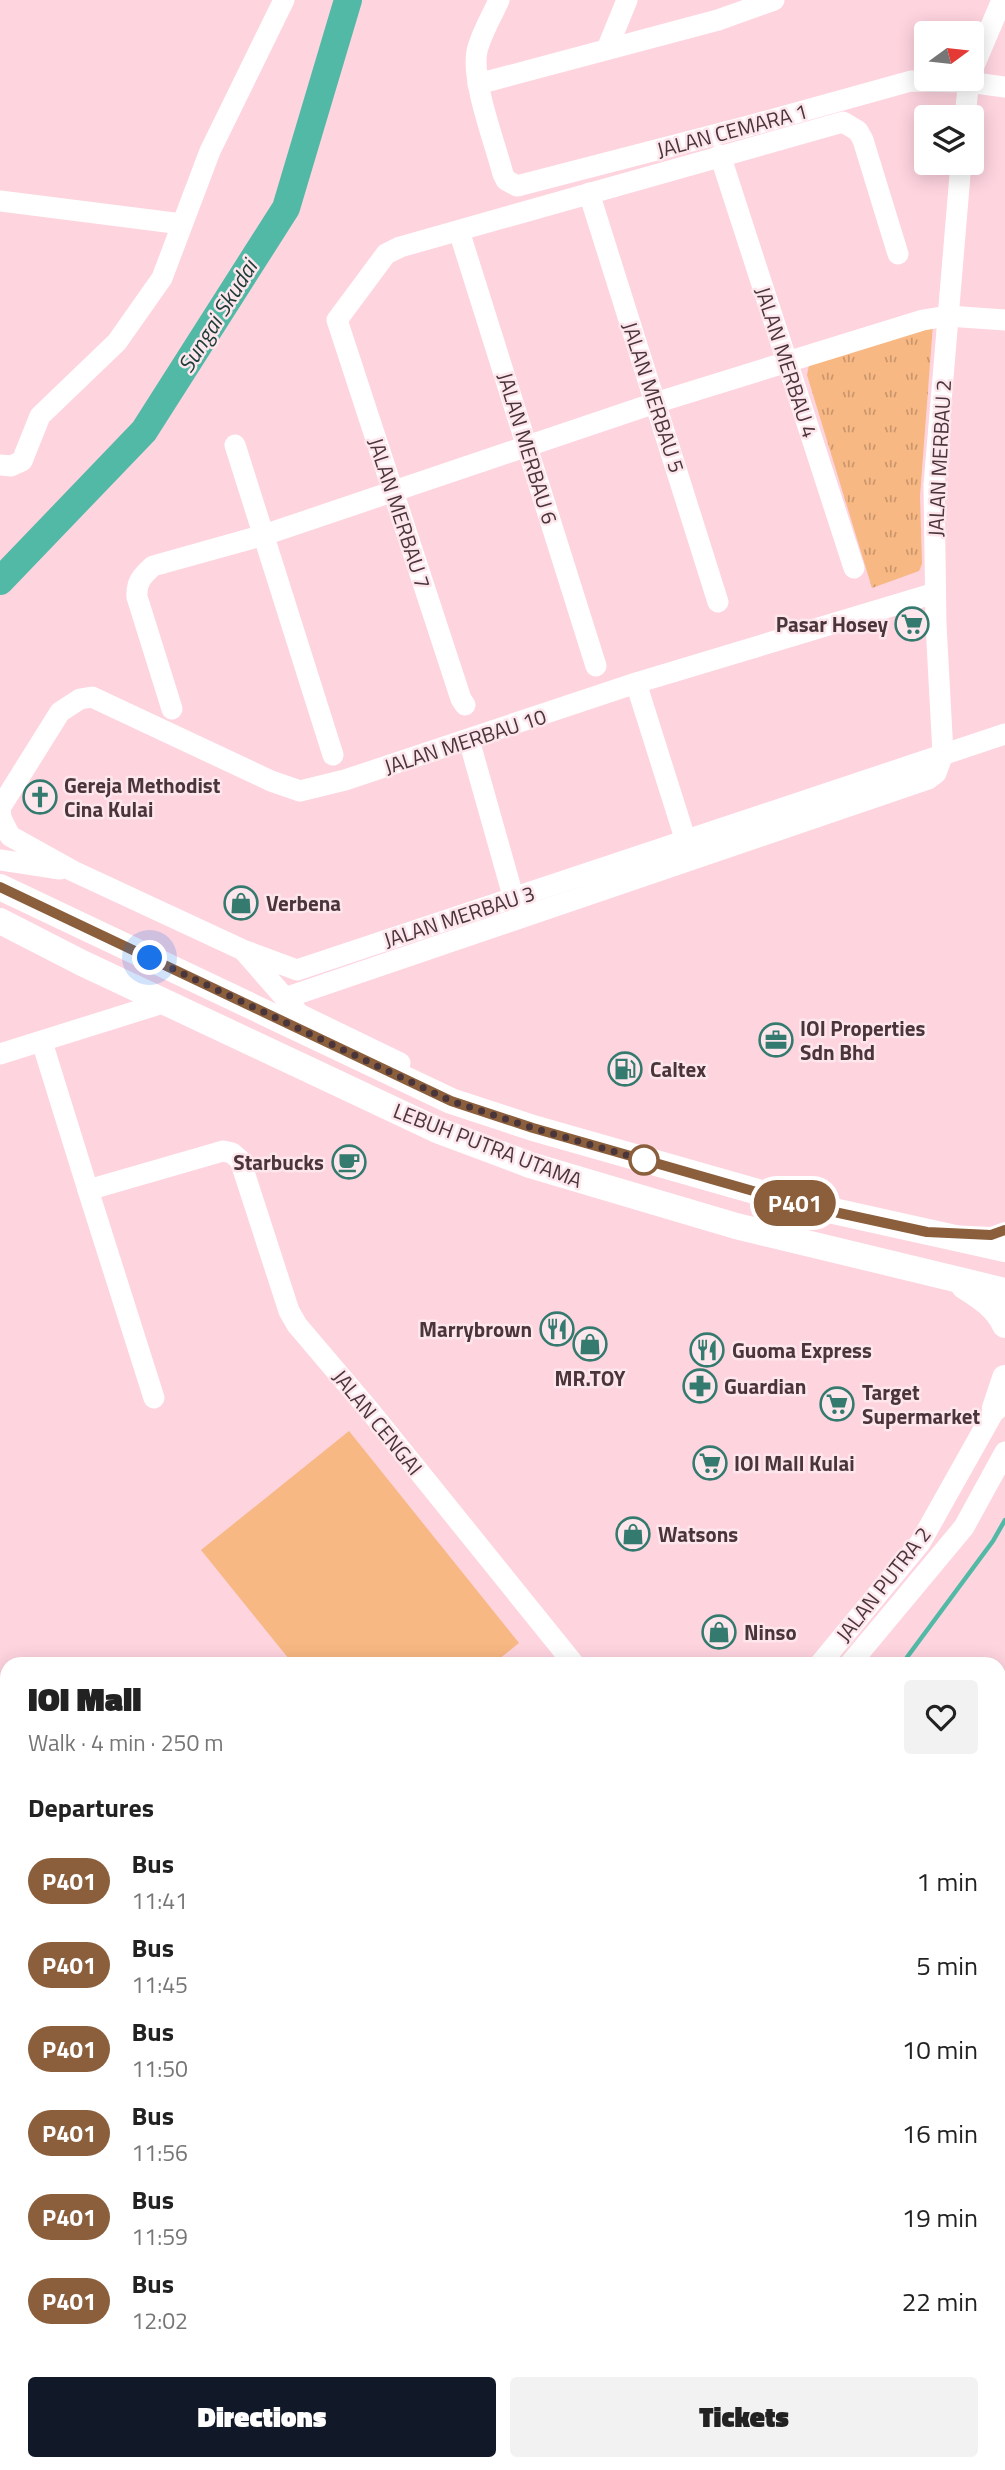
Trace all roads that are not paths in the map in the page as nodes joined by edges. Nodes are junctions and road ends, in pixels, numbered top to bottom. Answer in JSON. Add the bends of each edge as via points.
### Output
{"nodes":[{"id":1,"x":284,"y":0,"type":"edge"},
{"id":2,"x":499,"y":0,"type":"edge"},
{"id":3,"x":627,"y":0,"type":"edge"},
{"id":4,"x":774,"y":0,"type":"edge"},
{"id":5,"x":1002,"y":0,"type":"edge"},
{"id":6,"x":984,"y":43,"type":"edge"},
{"id":7,"x":607,"y":49,"type":"junction"},
{"id":8,"x":914,"y":81,"type":"edge"},
{"id":9,"x":984,"y":81,"type":"edge"},
{"id":10,"x":478,"y":84,"type":"junction"},
{"id":11,"x":1004,"y":85,"type":"edge"},
{"id":12,"x":720,"y":156,"type":"junction"},
{"id":13,"x":960,"y":175,"type":"edge"},
{"id":14,"x":589,"y":193,"type":"junction"},
{"id":15,"x":0,"y":201,"type":"edge"},
{"id":16,"x":182,"y":224,"type":"junction"},
{"id":17,"x":459,"y":231,"type":"junction"},
{"id":18,"x":898,"y":254,"type":"dead end"},
{"id":19,"x":948,"y":316,"type":"junction"},
{"id":20,"x":1005,"y":320,"type":"edge"},
{"id":21,"x":787,"y":363,"type":"junction"},
{"id":22,"x":656,"y":403,"type":"junction"},
{"id":23,"x":235,"y":445,"type":"dead end"},
{"id":24,"x":527,"y":447,"type":"junction"},
{"id":25,"x":0,"y":465,"type":"edge"},
{"id":26,"x":393,"y":493,"type":"junction"},
{"id":27,"x":264,"y":535,"type":"junction"},
{"id":28,"x":854,"y":568,"type":"dead end"},
{"id":29,"x":935,"y":593,"type":"junction"},
{"id":30,"x":718,"y":602,"type":"dead end"},
{"id":31,"x":596,"y":666,"type":"dead end"},
{"id":32,"x":636,"y":683,"type":"junction"},
{"id":33,"x":465,"y":705,"type":"dead end"},
{"id":34,"x":173,"y":709,"type":"dead end"},
{"id":35,"x":1005,"y":734,"type":"edge"},
{"id":36,"x":469,"y":740,"type":"junction"},
{"id":37,"x":943,"y":754,"type":"junction"},
{"id":38,"x":333,"y":755,"type":"dead end"},
{"id":39,"x":30,"y":758,"type":"joint"},
{"id":40,"x":689,"y":851,"type":"junction"},
{"id":41,"x":0,"y":860,"type":"edge"},
{"id":42,"x":73,"y":871,"type":"junction"},
{"id":43,"x":0,"y":887,"type":"edge"},
{"id":44,"x":516,"y":909,"type":"junction"},
{"id":45,"x":0,"y":921,"type":"edge"},
{"id":46,"x":243,"y":950,"type":"junction"},
{"id":47,"x":285,"y":998,"type":"junction"},
{"id":48,"x":166,"y":1002,"type":"junction"},
{"id":49,"x":42,"y":1042,"type":"junction"},
{"id":50,"x":0,"y":1054,"type":"edge"},
{"id":51,"x":451,"y":1101,"type":"junction"},
{"id":52,"x":88,"y":1190,"type":"junction"},
{"id":53,"x":1005,"y":1230,"type":"edge"},
{"id":54,"x":927,"y":1232,"type":"junction"},
{"id":55,"x":1005,"y":1249,"type":"edge"},
{"id":56,"x":950,"y":1278,"type":"junction"},
{"id":57,"x":1005,"y":1291,"type":"edge"},
{"id":58,"x":1005,"y":1325,"type":"edge"},
{"id":59,"x":1005,"y":1378,"type":"edge"},
{"id":60,"x":154,"y":1398,"type":"dead end"},
{"id":61,"x":1000,"y":1399,"type":"edge"},
{"id":62,"x":1005,"y":1451,"type":"edge"},
{"id":63,"x":568,"y":1657,"type":"edge"},
{"id":64,"x":826,"y":1657,"type":"edge"},
{"id":65,"x":856,"y":1657,"type":"edge"}],
"edges":[{"from":1,"to":16,"type":"street","via":[[210,150]]},
{"from":2,"to":10,"type":"street","via":[[477,50]]},
{"from":3,"to":7,"type":"street"},
{"from":4,"to":7,"type":"street"},
{"from":5,"to":6,"type":"street"},
{"from":7,"to":10,"type":"street"},
{"from":8,"to":10,"type":"street","name":"JALAN CEMARA 1","via":[[523,186],[511,184],[503,174]]},
{"from":9,"to":11,"type":"street","name":"JALAN CEMARA 1"},
{"from":12,"to":14,"type":"street"},
{"from":12,"to":18,"type":"street","via":[[835,123],[850,125],[863,140]]},
{"from":12,"to":21,"type":"street","name":"JALAN MERBAU 4"},
{"from":13,"to":19,"type":"street","name":"JALAN MERBAU 2"},
{"from":14,"to":17,"type":"street"},
{"from":14,"to":22,"type":"street","name":"JALAN MERBAU 5"},
{"from":15,"to":16,"type":"street"},
{"from":16,"to":25,"type":"street","via":[[162,278],[117,342],[40,416],[22,461]]},
{"from":17,"to":24,"type":"street","name":"JALAN MERBAU 6"},
{"from":17,"to":26,"type":"street","name":"JALAN MERBAU 7","via":[[386,254],[337,320]]},
{"from":19,"to":20,"type":"street"},
{"from":19,"to":21,"type":"street"},
{"from":19,"to":29,"type":"street","name":"JALAN MERBAU 2","via":[[934,485]]},
{"from":21,"to":22,"type":"street"},
{"from":21,"to":28,"type":"street","name":"JALAN MERBAU 4"},
{"from":22,"to":24,"type":"street"},
{"from":22,"to":30,"type":"street","name":"JALAN MERBAU 5"},
{"from":23,"to":27,"type":"street"},
{"from":24,"to":26,"type":"street"},
{"from":24,"to":31,"type":"street","name":"JALAN MERBAU 6"},
{"from":26,"to":27,"type":"street"},
{"from":26,"to":33,"type":"street","name":"JALAN MERBAU 7"},
{"from":27,"to":34,"type":"street","via":[[153,566],[136,586]]},
{"from":27,"to":38,"type":"street"},
{"from":29,"to":32,"type":"street","name":"JALAN MERBAU 10"},
{"from":29,"to":37,"type":"street","name":"JALAN MERBAU 2"},
{"from":32,"to":36,"type":"street","name":"JALAN MERBAU 10"},
{"from":32,"to":40,"type":"street"},
{"from":35,"to":37,"type":"street","name":"JALAN MERBAU 3"},
{"from":36,"to":39,"type":"street","name":"JALAN MERBAU 10","via":[[300,791],[92,697],[60,712]]},
{"from":36,"to":44,"type":"street"},
{"from":37,"to":40,"type":"street","name":"JALAN MERBAU 3"},
{"from":39,"to":42,"type":"street","name":"JALAN MERBAU 3","via":[[0,808],[1,818],[10,835]]},
{"from":40,"to":44,"type":"street","name":"JALAN MERBAU 3"},
{"from":41,"to":42,"type":"street"},
{"from":42,"to":46,"type":"street","name":"JALAN MERBAU 3"},
{"from":43,"to":51,"type":"main road","name":"LEBUH PUTRA UTAMA"},
{"from":44,"to":46,"type":"street","name":"JALAN MERBAU 3","via":[[297,970]]},
{"from":44,"to":47,"type":"street"},
{"from":45,"to":48,"type":"main road","name":"LEBUH PUTRA UTAMA"},
{"from":46,"to":47,"type":"street"},
{"from":47,"to":51,"type":"street","via":[[299,1014],[426,1075]]},
{"from":48,"to":49,"type":"street"},
{"from":48,"to":56,"type":"main road","name":"LEBUH PUTRA UTAMA","via":[[437,1130],[530,1165],[736,1226]]},
{"from":49,"to":50,"type":"street"},
{"from":49,"to":52,"type":"street"},
{"from":51,"to":54,"type":"main road","name":"LEBUH PUTRA UTAMA","via":[[793,1202]]},
{"from":52,"to":60,"type":"street"},
{"from":52,"to":63,"type":"street","name":"JALAN CENGAI","via":[[223,1151],[240,1160],[289,1311],[298,1325]]},
{"from":53,"to":54,"type":"main road","via":[[991,1235]]},
{"from":54,"to":55,"type":"main road","name":"LEBUH PUTRA UTAMA"},
{"from":56,"to":57,"type":"main road","name":"LEBUH PUTRA UTAMA"},
{"from":56,"to":58,"type":"main road","via":[[984,1299],[999,1312]]},
{"from":59,"to":61,"type":"main road"},
{"from":61,"to":64,"type":"street","name":"JALAN PUTRA 2","via":[[920,1543]]},
{"from":62,"to":65,"type":"street","name":"JALAN PUTRA 2","via":[[964,1527]]}]}
